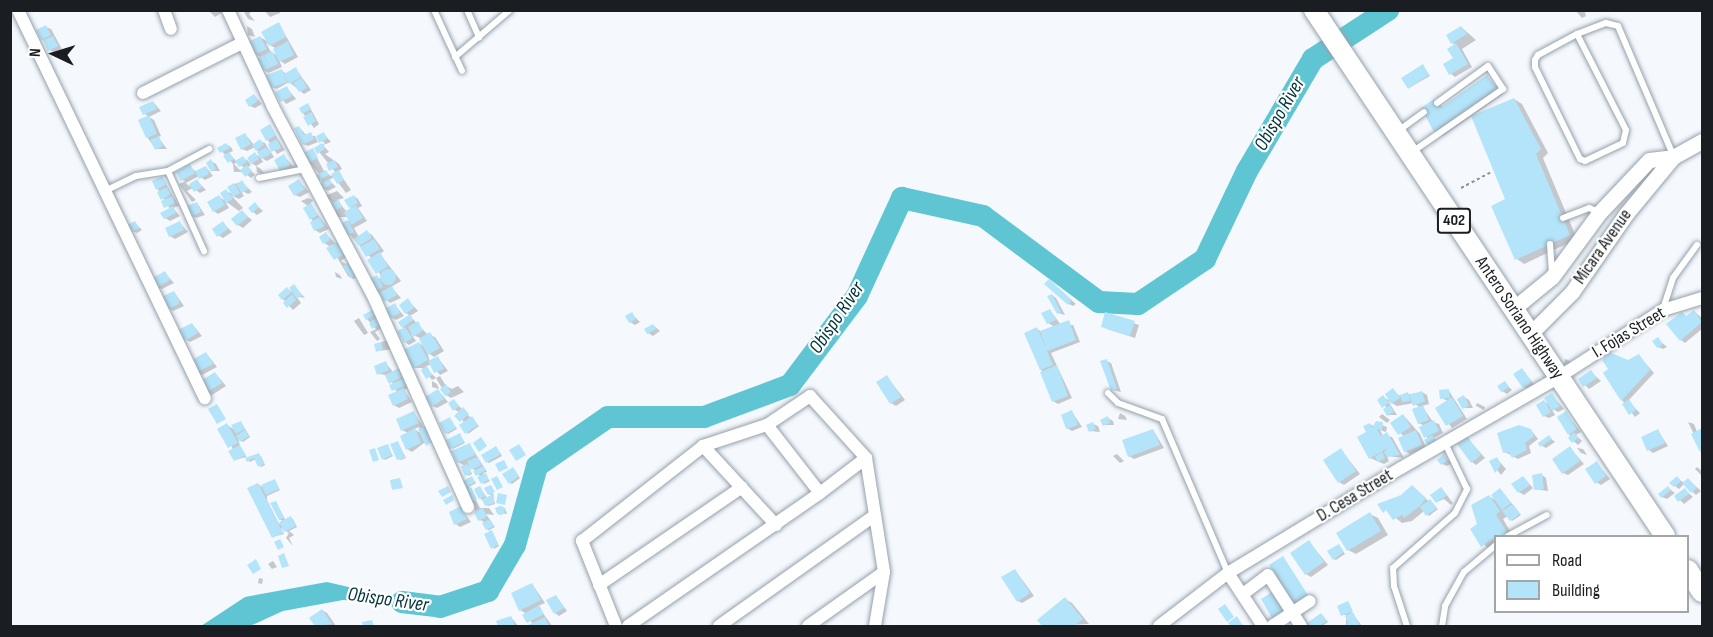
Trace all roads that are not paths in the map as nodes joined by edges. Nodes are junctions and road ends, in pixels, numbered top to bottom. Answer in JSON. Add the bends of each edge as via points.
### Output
{"nodes":[{"id":1,"x":18,"y":10,"type":"edge"},
{"id":2,"x":164,"y":10,"type":"edge"},
{"id":3,"x":228,"y":10,"type":"edge"},
{"id":4,"x":434,"y":10,"type":"edge"},
{"id":5,"x":467,"y":10,"type":"edge"},
{"id":6,"x":510,"y":10,"type":"edge"},
{"id":7,"x":1314,"y":10,"type":"edge"},
{"id":8,"x":171,"y":29,"type":"dead end"},
{"id":9,"x":1577,"y":34,"type":"junction"},
{"id":10,"x":479,"y":37,"type":"junction"},
{"id":11,"x":243,"y":43,"type":"junction"},
{"id":12,"x":455,"y":57,"type":"junction"},
{"id":13,"x":462,"y":71,"type":"dead end"},
{"id":14,"x":143,"y":93,"type":"dead end"},
{"id":15,"x":1437,"y":103,"type":"dead end"},
{"id":16,"x":1424,"y":112,"type":"dead end"},
{"id":17,"x":1395,"y":133,"type":"junction"},
{"id":18,"x":1702,"y":141,"type":"edge"},
{"id":19,"x":209,"y":150,"type":"dead end"},
{"id":20,"x":1409,"y":154,"type":"junction"},
{"id":21,"x":1673,"y":157,"type":"junction"},
{"id":22,"x":305,"y":169,"type":"junction"},
{"id":23,"x":168,"y":171,"type":"junction"},
{"id":24,"x":259,"y":178,"type":"dead end"},
{"id":25,"x":107,"y":190,"type":"junction"},
{"id":26,"x":1600,"y":212,"type":"junction"},
{"id":27,"x":1563,"y":218,"type":"dead end"},
{"id":28,"x":1550,"y":244,"type":"dead end"},
{"id":29,"x":1697,"y":245,"type":"dead end"},
{"id":30,"x":204,"y":251,"type":"dead end"},
{"id":31,"x":1552,"y":277,"type":"junction"},
{"id":32,"x":1702,"y":298,"type":"edge"},
{"id":33,"x":1513,"y":309,"type":"junction"},
{"id":34,"x":1663,"y":310,"type":"junction"},
{"id":35,"x":1530,"y":334,"type":"junction"},
{"id":36,"x":1559,"y":377,"type":"junction"},
{"id":37,"x":1108,"y":393,"type":"dead end"},
{"id":38,"x":205,"y":398,"type":"dead end"},
{"id":39,"x":767,"y":425,"type":"junction"},
{"id":40,"x":1445,"y":442,"type":"junction"},
{"id":41,"x":703,"y":446,"type":"junction"},
{"id":42,"x":866,"y":458,"type":"junction"},
{"id":43,"x":742,"y":487,"type":"junction"},
{"id":44,"x":820,"y":493,"type":"junction"},
{"id":45,"x":468,"y":507,"type":"dead end"},
{"id":46,"x":875,"y":515,"type":"junction"},
{"id":47,"x":1548,"y":515,"type":"dead end"},
{"id":48,"x":776,"y":525,"type":"junction"},
{"id":49,"x":1512,"y":535,"type":"edge"},
{"id":50,"x":1664,"y":535,"type":"edge"},
{"id":51,"x":1494,"y":547,"type":"edge"},
{"id":52,"x":884,"y":572,"type":"junction"},
{"id":53,"x":1228,"y":573,"type":"junction"},
{"id":54,"x":599,"y":585,"type":"junction"},
{"id":55,"x":1243,"y":594,"type":"junction"},
{"id":56,"x":1310,"y":601,"type":"dead end"},
{"id":57,"x":1294,"y":611,"type":"junction"},
{"id":58,"x":616,"y":627,"type":"edge"},
{"id":59,"x":628,"y":627,"type":"edge"},
{"id":60,"x":719,"y":627,"type":"edge"},
{"id":61,"x":808,"y":627,"type":"edge"},
{"id":62,"x":875,"y":627,"type":"edge"},
{"id":63,"x":1159,"y":627,"type":"edge"},
{"id":64,"x":1263,"y":627,"type":"edge"},
{"id":65,"x":1272,"y":627,"type":"edge"},
{"id":66,"x":1301,"y":627,"type":"edge"},
{"id":67,"x":1407,"y":627,"type":"edge"},
{"id":68,"x":1442,"y":627,"type":"edge"}],
"edges":[{"from":1,"to":25,"type":"street"},
{"from":2,"to":8,"type":"street"},
{"from":3,"to":11,"type":"street"},
{"from":4,"to":12,"type":"lane"},
{"from":5,"to":10,"type":"lane"},
{"from":6,"to":10,"type":"lane"},
{"from":7,"to":17,"type":"main road","name":"Antero Soriano Highway","number":"402"},
{"from":9,"to":9,"type":"lane","via":[[1538,55],[1535,67],[1576,154],[1585,161],[1623,143],[1626,130]]},
{"from":9,"to":21,"type":"lane","via":[[1606,23],[1618,26]]},
{"from":10,"to":12,"type":"lane"},
{"from":11,"to":14,"type":"street"},
{"from":11,"to":22,"type":"street"},
{"from":12,"to":13,"type":"lane"},
{"from":15,"to":20,"type":"lane","via":[[1488,66],[1503,89]]},
{"from":16,"to":17,"type":"lane"},
{"from":17,"to":20,"type":"main road","name":"Antero Soriano Highway","number":"402"},
{"from":18,"to":21,"type":"street","name":"Micara Avenue"},
{"from":19,"to":23,"type":"lane"},
{"from":20,"to":33,"type":"main road","name":"Antero Soriano Highway","number":"402"},
{"from":21,"to":26,"type":"street","name":"Micara Avenue","via":[[1649,160]]},
{"from":21,"to":35,"type":"street","name":"Micara Avenue","via":[[1626,214],[1572,292]]},
{"from":22,"to":24,"type":"lane"},
{"from":22,"to":45,"type":"street","via":[[375,300]]},
{"from":23,"to":25,"type":"lane","via":[[136,176]]},
{"from":23,"to":30,"type":"lane"},
{"from":25,"to":38,"type":"street"},
{"from":26,"to":27,"type":"lane","via":[[1589,208]]},
{"from":26,"to":31,"type":"street","name":"Micara Avenue"},
{"from":28,"to":31,"type":"lane"},
{"from":29,"to":34,"type":"lane","via":[[1673,278]]},
{"from":31,"to":33,"type":"street","name":"Micara Avenue"},
{"from":32,"to":34,"type":"street","name":"I. Fojas Street"},
{"from":33,"to":35,"type":"main road","name":"Antero Soriano Highway","number":"402"},
{"from":34,"to":36,"type":"street","name":"I. Fojas Street"},
{"from":35,"to":36,"type":"main road","name":"Antero Soriano Highway","number":"402"},
{"from":36,"to":40,"type":"street","name":"D. Cesa Street"},
{"from":36,"to":50,"type":"main road","name":"Antero Soriano Highway","number":"402"},
{"from":37,"to":53,"type":"lane","via":[[1118,403],[1162,419]]},
{"from":39,"to":41,"type":"street"},
{"from":39,"to":42,"type":"street","via":[[810,396]]},
{"from":39,"to":44,"type":"street"},
{"from":40,"to":53,"type":"street","name":"D. Cesa Street"},
{"from":40,"to":67,"type":"lane","via":[[1467,489],[1455,513],[1393,568],[1394,586]]},
{"from":41,"to":43,"type":"street"},
{"from":41,"to":54,"type":"street","via":[[582,541]]},
{"from":42,"to":44,"type":"street"},
{"from":42,"to":46,"type":"street"},
{"from":43,"to":48,"type":"street"},
{"from":43,"to":54,"type":"street"},
{"from":44,"to":48,"type":"street"},
{"from":46,"to":52,"type":"street"},
{"from":46,"to":60,"type":"street"},
{"from":47,"to":49,"type":"lane"},
{"from":48,"to":59,"type":"street"},
{"from":51,"to":68,"type":"lane","via":[[1464,572],[1445,606]]},
{"from":52,"to":61,"type":"street"},
{"from":52,"to":62,"type":"street"},
{"from":53,"to":55,"type":"street"},
{"from":53,"to":63,"type":"street","name":"D. Cesa Street"},
{"from":54,"to":58,"type":"street"},
{"from":55,"to":57,"type":"street","via":[[1268,575]]},
{"from":55,"to":64,"type":"street"},
{"from":56,"to":57,"type":"street"},
{"from":57,"to":65,"type":"street"},
{"from":57,"to":66,"type":"street"}]}
